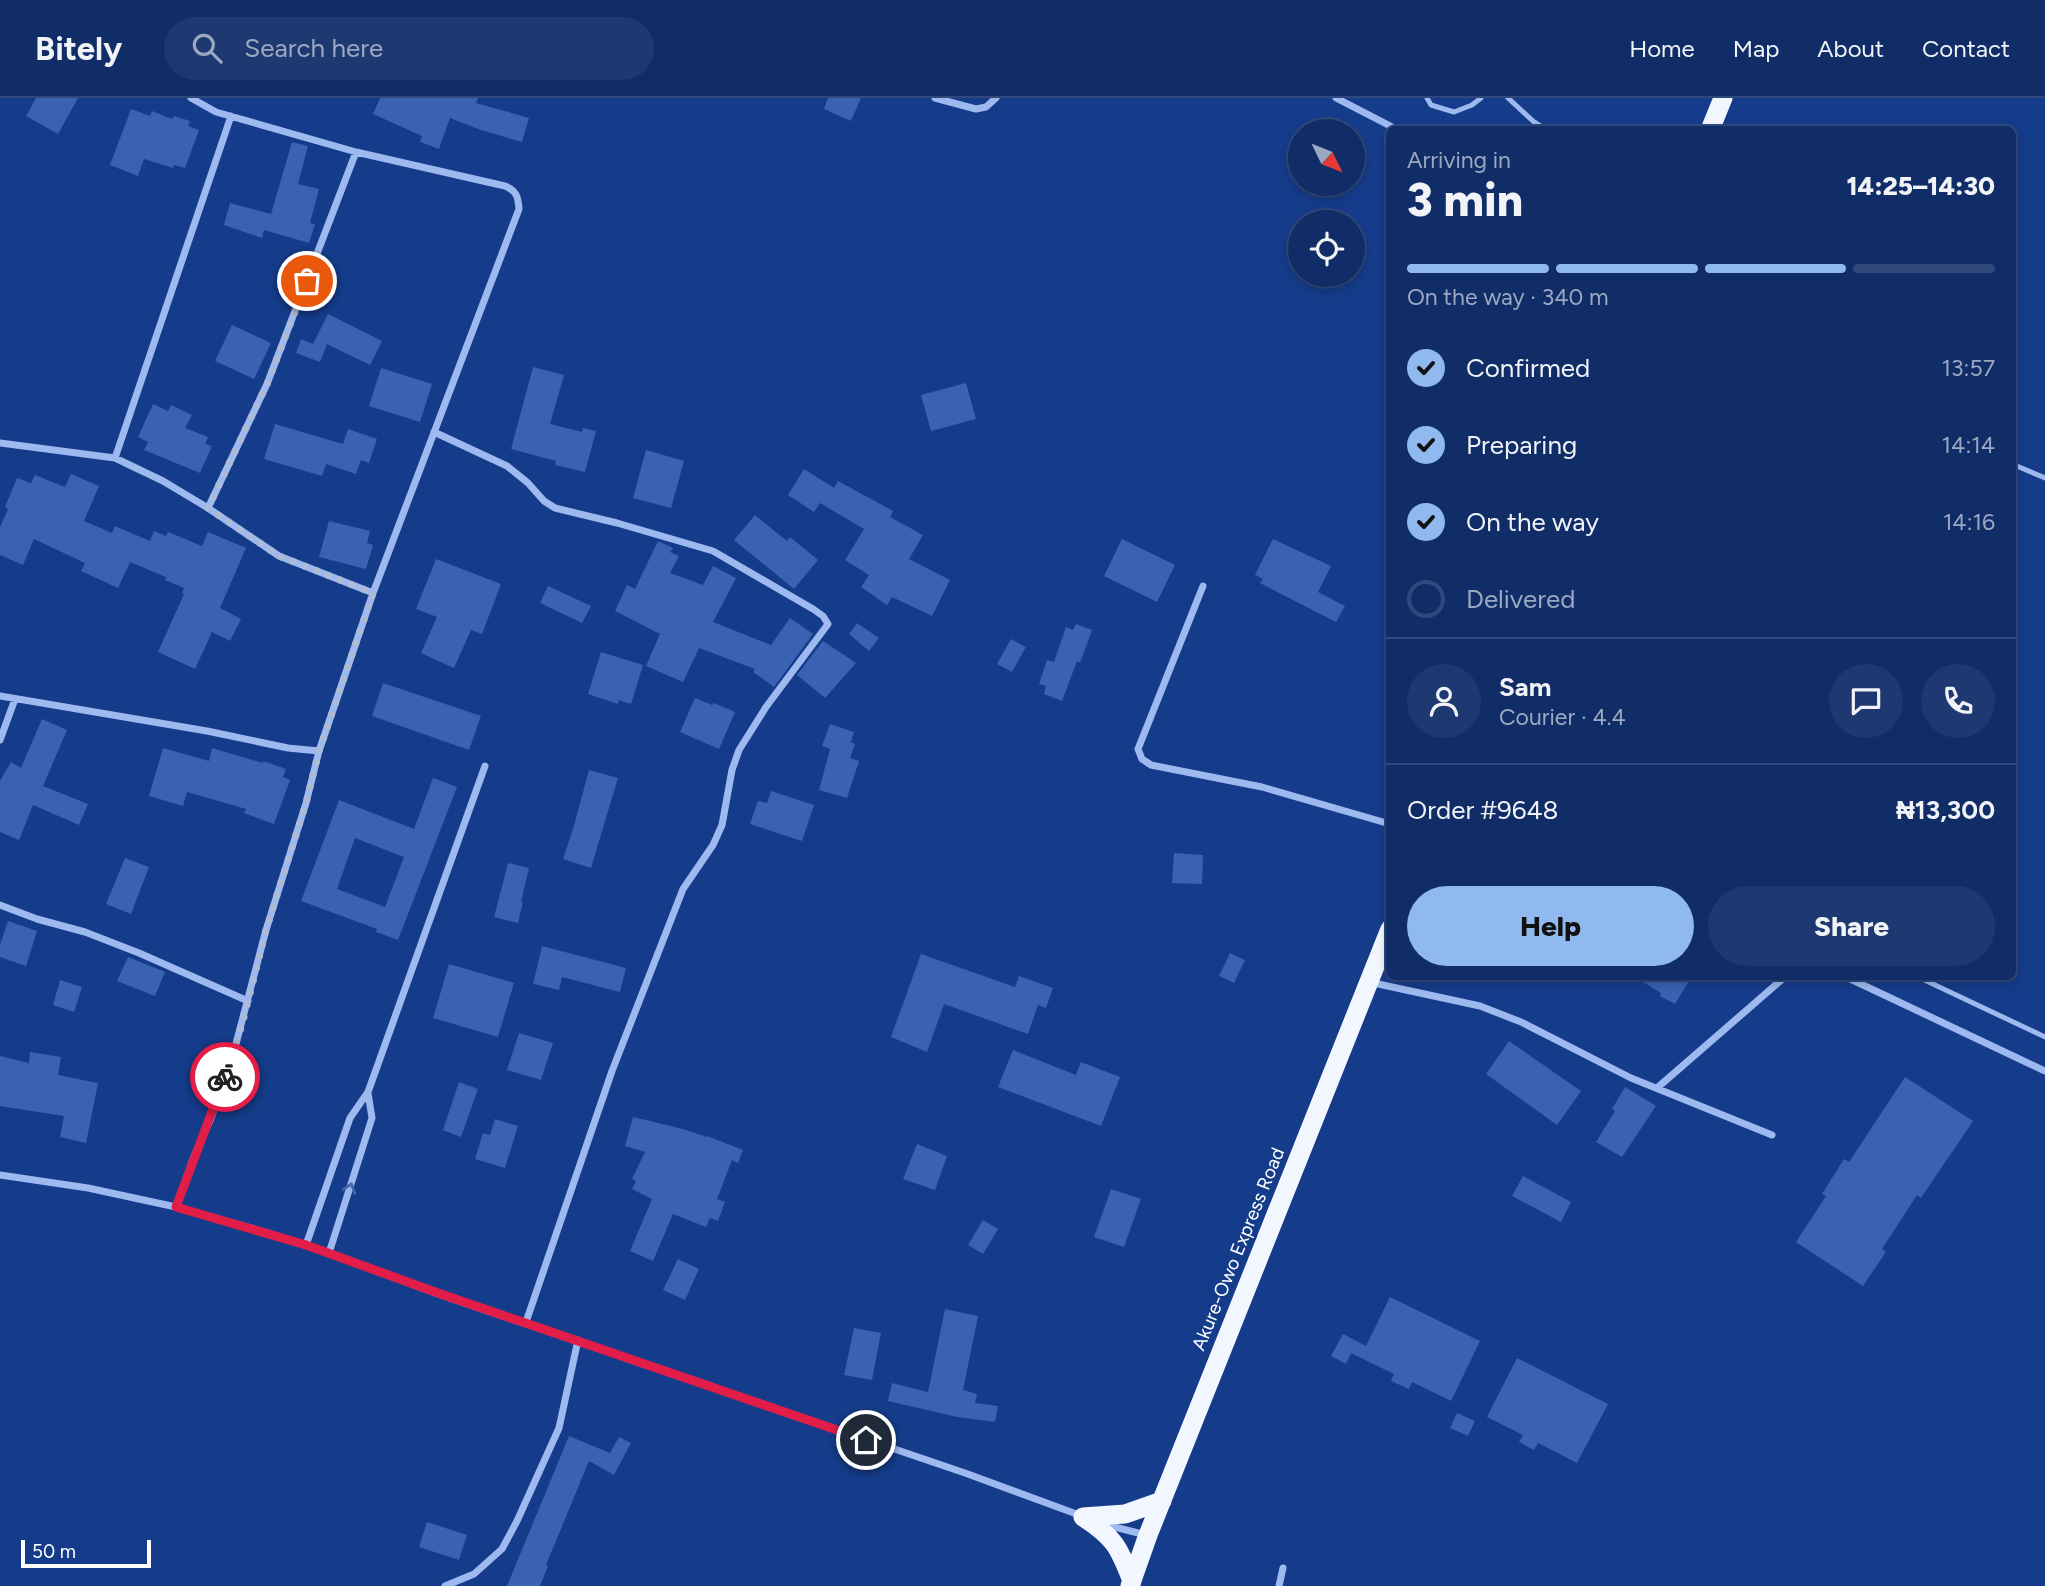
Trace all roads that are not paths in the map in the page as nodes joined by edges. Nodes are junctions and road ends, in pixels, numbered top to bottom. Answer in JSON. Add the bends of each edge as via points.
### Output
{"nodes":[{"id":1,"x":191,"y":98,"type":"edge"},
{"id":2,"x":935,"y":98,"type":"edge"},
{"id":3,"x":996,"y":98,"type":"edge"},
{"id":4,"x":1336,"y":98,"type":"edge"},
{"id":5,"x":1427,"y":98,"type":"edge"},
{"id":6,"x":1481,"y":98,"type":"edge"},
{"id":7,"x":1508,"y":98,"type":"edge"},
{"id":8,"x":1723,"y":98,"type":"edge"},
{"id":9,"x":230,"y":116,"type":"junction"},
{"id":10,"x":1390,"y":126,"type":"edge"},
{"id":11,"x":1540,"y":126,"type":"edge"},
{"id":12,"x":1712,"y":126,"type":"edge"},
{"id":13,"x":356,"y":152,"type":"junction"},
{"id":14,"x":434,"y":432,"type":"junction"},
{"id":15,"x":0,"y":443,"type":"edge"},
{"id":16,"x":115,"y":458,"type":"junction"},
{"id":17,"x":2016,"y":466,"type":"edge"},
{"id":18,"x":2045,"y":478,"type":"edge"},
{"id":19,"x":208,"y":508,"type":"junction"},
{"id":20,"x":1203,"y":586,"type":"dead end"},
{"id":21,"x":373,"y":593,"type":"junction"},
{"id":22,"x":0,"y":696,"type":"edge"},
{"id":23,"x":15,"y":699,"type":"junction"},
{"id":24,"x":0,"y":740,"type":"edge"},
{"id":25,"x":319,"y":751,"type":"junction"},
{"id":26,"x":485,"y":766,"type":"dead end"},
{"id":27,"x":1386,"y":823,"type":"edge"},
{"id":28,"x":0,"y":905,"type":"edge"},
{"id":29,"x":1386,"y":939,"type":"edge"},
{"id":30,"x":1781,"y":980,"type":"edge"},
{"id":31,"x":1852,"y":980,"type":"edge"},
{"id":32,"x":1924,"y":980,"type":"edge"},
{"id":33,"x":1369,"y":982,"type":"junction"},
{"id":34,"x":248,"y":1001,"type":"junction"},
{"id":35,"x":2045,"y":1037,"type":"edge"},
{"id":36,"x":2045,"y":1071,"type":"edge"},
{"id":37,"x":1657,"y":1088,"type":"junction"},
{"id":38,"x":368,"y":1092,"type":"junction"},
{"id":39,"x":1772,"y":1135,"type":"dead end"},
{"id":40,"x":0,"y":1175,"type":"edge"},
{"id":41,"x":176,"y":1207,"type":"junction"},
{"id":42,"x":306,"y":1245,"type":"junction"},
{"id":43,"x":329,"y":1253,"type":"junction"},
{"id":44,"x":526,"y":1322,"type":"junction"},
{"id":45,"x":578,"y":1340,"type":"junction"},
{"id":46,"x":1162,"y":1501,"type":"junction"},
{"id":47,"x":1083,"y":1517,"type":"junction"},
{"id":48,"x":1148,"y":1535,"type":"junction"},
{"id":49,"x":1283,"y":1569,"type":"dead end"},
{"id":50,"x":1131,"y":1583,"type":"edge"},
{"id":51,"x":445,"y":1586,"type":"edge"},
{"id":52,"x":1279,"y":1586,"type":"edge"}],
"edges":[{"from":1,"to":9,"type":"street"},
{"from":2,"to":3,"type":"street","via":[[976,109]]},
{"from":4,"to":10,"type":"street"},
{"from":5,"to":6,"type":"lane","via":[[1431,105],[1454,112]]},
{"from":7,"to":11,"type":"lane"},
{"from":8,"to":12,"type":"highway"},
{"from":9,"to":13,"type":"street"},
{"from":9,"to":16,"type":"street"},
{"from":13,"to":14,"type":"street","via":[[505,186],[517,196],[519,209]]},
{"from":13,"to":19,"type":"street","via":[[267,384]]},
{"from":14,"to":21,"type":"street"},
{"from":14,"to":44,"type":"street","via":[[507,466],[555,508],[713,551],[813,609],[828,624],[739,750],[722,825],[683,889],[612,1071]]},
{"from":15,"to":16,"type":"street"},
{"from":16,"to":19,"type":"street"},
{"from":17,"to":18,"type":"lane"},
{"from":19,"to":21,"type":"street","via":[[279,556]]},
{"from":20,"to":27,"type":"street","via":[[1138,749],[1142,758],[1151,765],[1262,787]]},
{"from":21,"to":25,"type":"street"},
{"from":22,"to":23,"type":"street"},
{"from":23,"to":24,"type":"street"},
{"from":23,"to":25,"type":"street"},
{"from":25,"to":34,"type":"street"},
{"from":26,"to":38,"type":"street"},
{"from":28,"to":34,"type":"street","via":[[128,948]]},
{"from":29,"to":33,"type":"highway","name":"Akure-Owo Express Road"},
{"from":30,"to":37,"type":"street"},
{"from":31,"to":36,"type":"street"},
{"from":32,"to":35,"type":"lane"},
{"from":33,"to":37,"type":"street","via":[[1480,1006]]},
{"from":33,"to":46,"type":"highway","name":"Akure-Owo Express Road"},
{"from":34,"to":41,"type":"street","via":[[233,1055]]},
{"from":37,"to":39,"type":"street"},
{"from":38,"to":42,"type":"street","via":[[350,1118]]},
{"from":43,"to":38,"type":"street","one_way":true,"via":[[372,1118]]},
{"from":40,"to":41,"type":"street"},
{"from":41,"to":42,"type":"street"},
{"from":42,"to":43,"type":"street"},
{"from":43,"to":44,"type":"street"},
{"from":44,"to":45,"type":"street"},
{"from":45,"to":47,"type":"street"},
{"from":45,"to":51,"type":"street","via":[[559,1428],[502,1549],[474,1574]]},
{"from":46,"to":47,"type":"highway","via":[[1125,1514]]},
{"from":46,"to":48,"type":"highway","name":"Akure-Owo Express Road"},
{"from":47,"to":48,"type":"street"},
{"from":47,"to":50,"type":"highway","via":[[1112,1539]]},
{"from":48,"to":50,"type":"highway","name":"Akure-Owo Express Road"},
{"from":49,"to":52,"type":"street"}]}
